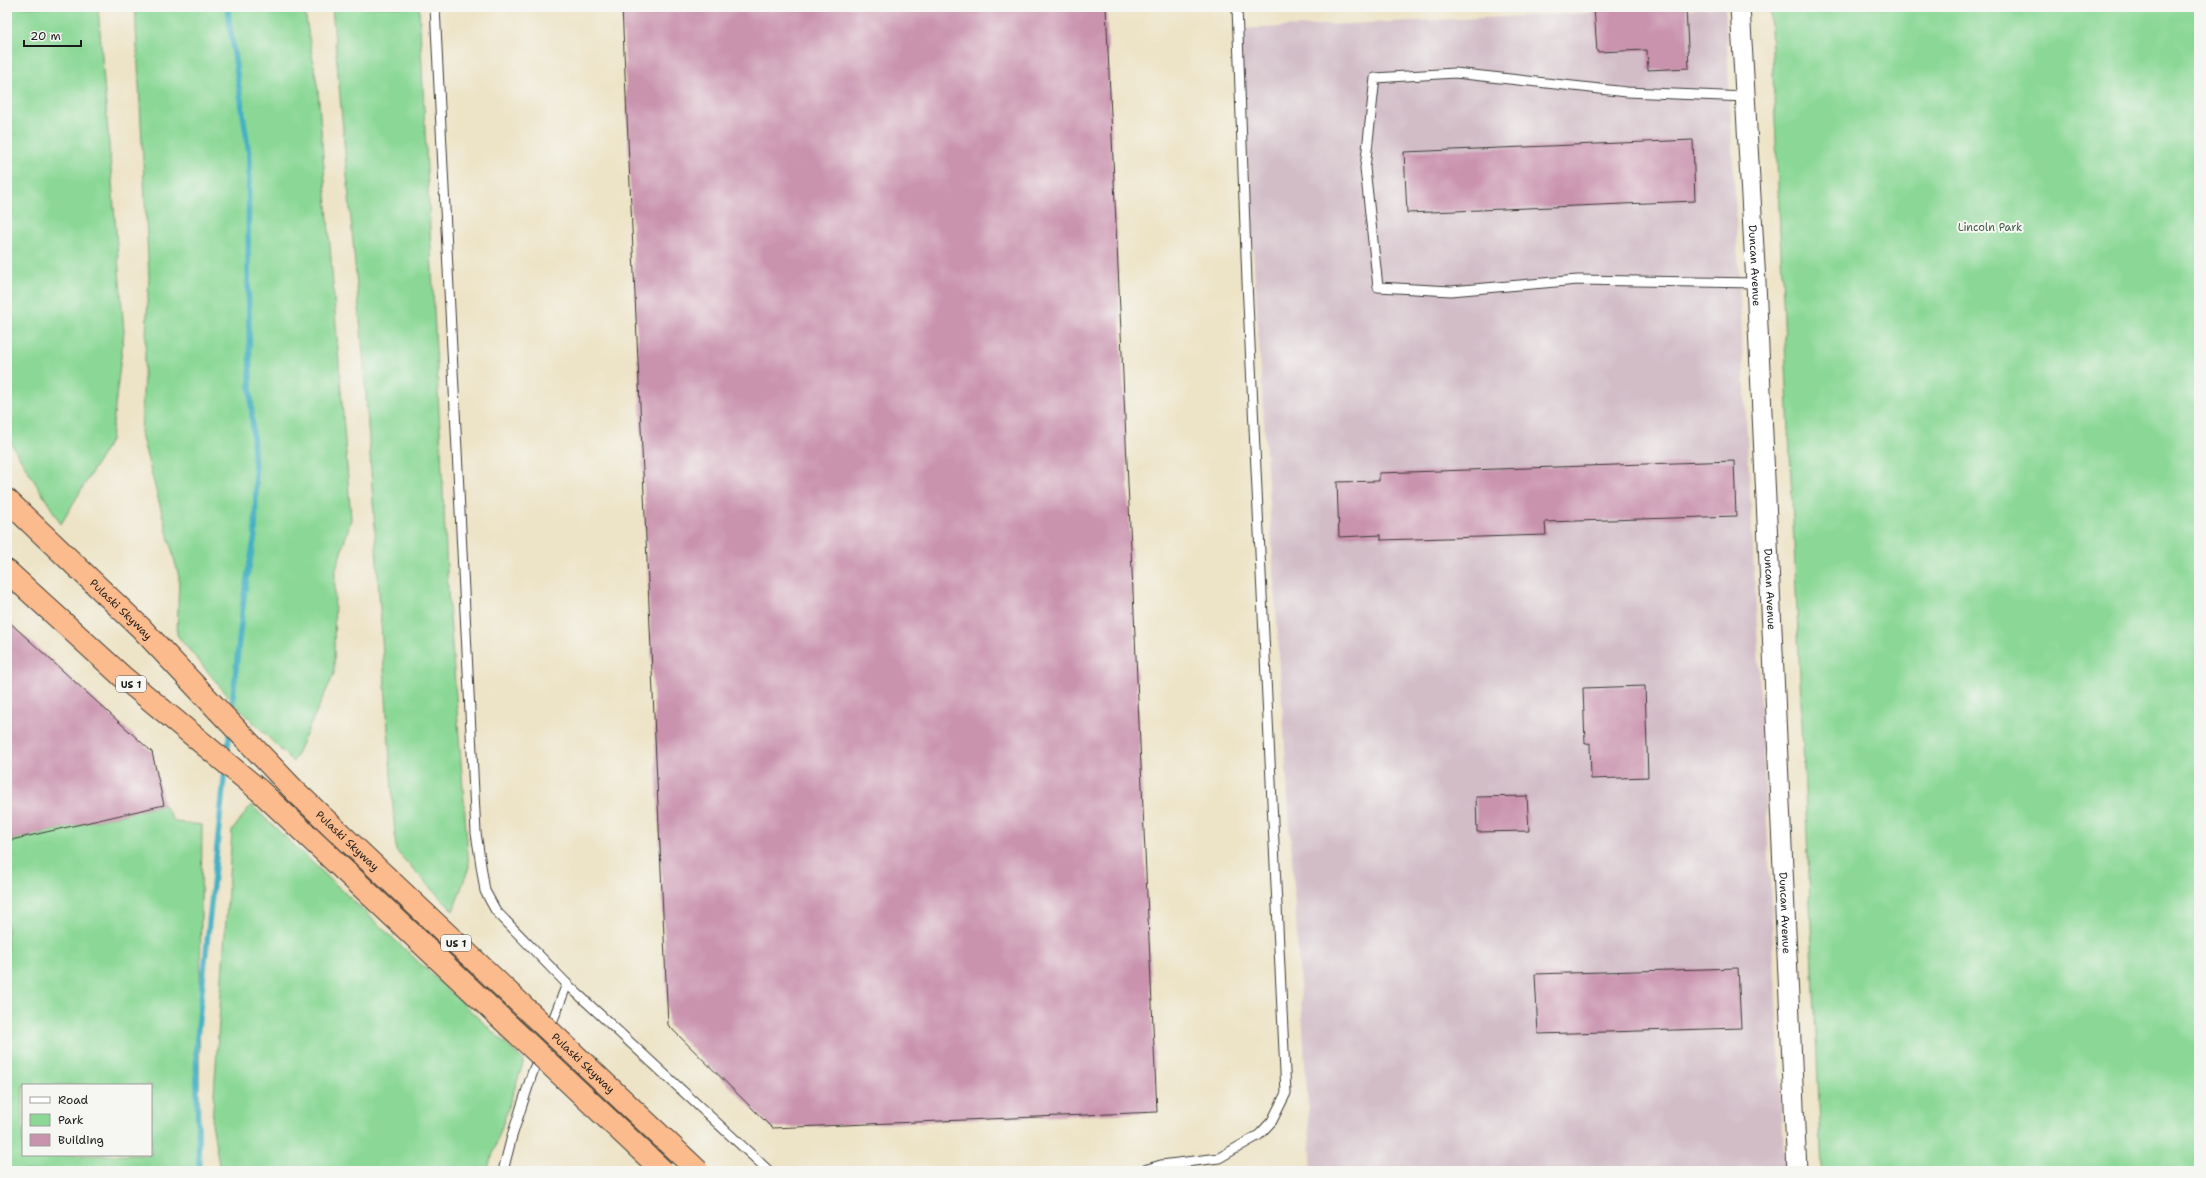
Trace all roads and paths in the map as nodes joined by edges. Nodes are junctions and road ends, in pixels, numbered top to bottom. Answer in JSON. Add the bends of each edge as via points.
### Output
{"nodes":[{"id":1,"x":435,"y":7,"type":"edge"},
{"id":2,"x":1237,"y":7,"type":"edge"},
{"id":3,"x":1740,"y":7,"type":"edge"},
{"id":4,"x":1746,"y":98,"type":"junction"},
{"id":5,"x":1756,"y":283,"type":"junction"},
{"id":6,"x":7,"y":500,"type":"edge"},
{"id":7,"x":7,"y":571,"type":"edge"},
{"id":8,"x":567,"y":984,"type":"junction"},
{"id":9,"x":503,"y":1171,"type":"edge"},
{"id":10,"x":663,"y":1171,"type":"edge"},
{"id":11,"x":698,"y":1171,"type":"edge"},
{"id":12,"x":770,"y":1171,"type":"edge"},
{"id":13,"x":1141,"y":1171,"type":"edge"},
{"id":14,"x":1797,"y":1171,"type":"edge"}],
"edges":[{"from":1,"to":8,"type":"lane","via":[[476,833],[485,891],[496,911]]},
{"from":2,"to":13,"type":"lane","via":[[1247,282],[1286,1093],[1272,1121],[1259,1135],[1219,1158],[1161,1164]]},
{"from":3,"to":4,"type":"street","name":"Duncan Avenue"},
{"from":4,"to":5,"type":"street","name":"Duncan Avenue"},
{"from":4,"to":5,"type":"lane","via":[[1627,92],[1455,73],[1375,78],[1365,168],[1378,287],[1451,292],[1578,280]]},
{"from":5,"to":14,"type":"street","name":"Duncan Avenue"},
{"from":6,"to":11,"type":"highway","name":"Pulaski Skyway","number":"US 1","bridge":true,"via":[[141,628],[295,792]]},
{"from":7,"to":10,"type":"highway","name":"Pulaski Skyway","number":"US 1","bridge":true,"via":[[113,669],[260,791]]},
{"from":8,"to":9,"type":"lane","via":[[532,1074]]},
{"from":8,"to":12,"type":"lane"}]}
